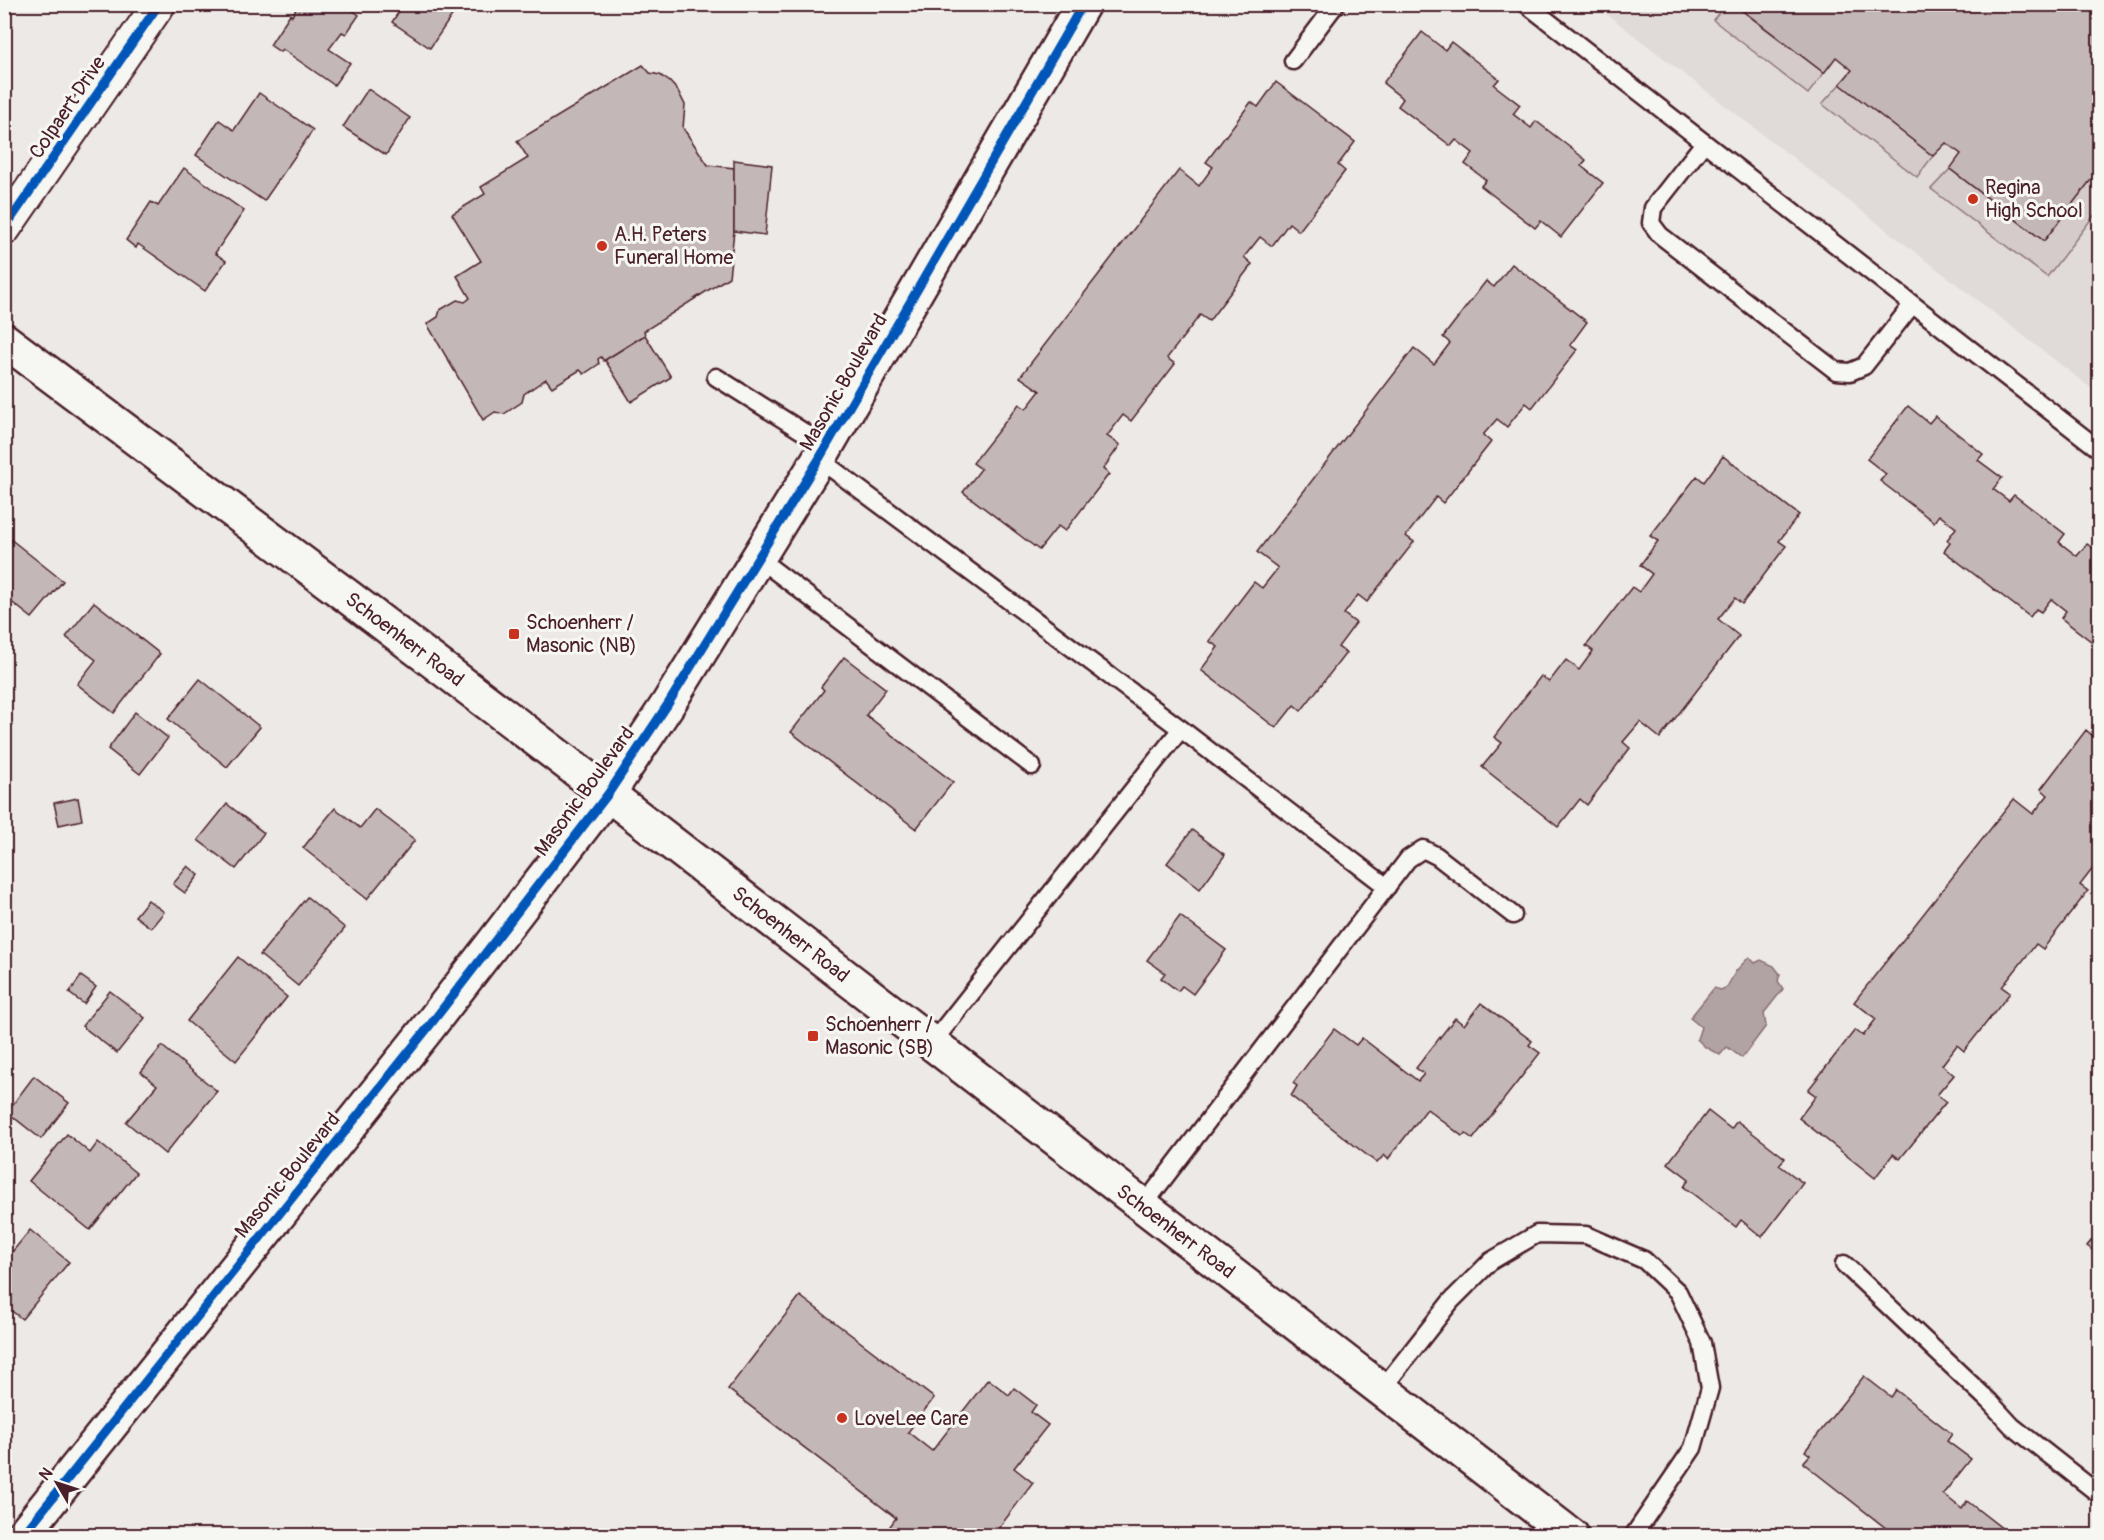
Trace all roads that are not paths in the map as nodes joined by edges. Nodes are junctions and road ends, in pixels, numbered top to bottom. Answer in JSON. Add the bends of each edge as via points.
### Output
{"nodes":[{"id":1,"x":159,"y":4,"type":"edge"},
{"id":2,"x":1083,"y":4,"type":"edge"},
{"id":3,"x":1336,"y":4,"type":"edge"},
{"id":4,"x":1526,"y":4,"type":"edge"},
{"id":5,"x":1293,"y":61,"type":"dead end"},
{"id":6,"x":1704,"y":143,"type":"junction"},
{"id":7,"x":4,"y":229,"type":"edge"},
{"id":8,"x":1912,"y":304,"type":"junction"},
{"id":9,"x":4,"y":340,"type":"edge"},
{"id":10,"x":716,"y":377,"type":"dead end"},
{"id":11,"x":2100,"y":450,"type":"edge"},
{"id":12,"x":822,"y":453,"type":"junction"},
{"id":13,"x":758,"y":558,"type":"junction"},
{"id":14,"x":1181,"y":729,"type":"junction"},
{"id":15,"x":1032,"y":766,"type":"dead end"},
{"id":16,"x":608,"y":794,"type":"junction"},
{"id":17,"x":1387,"y":887,"type":"junction"},
{"id":18,"x":1513,"y":915,"type":"dead end"},
{"id":19,"x":932,"y":1043,"type":"junction"},
{"id":20,"x":1143,"y":1206,"type":"junction"},
{"id":21,"x":1844,"y":1264,"type":"dead end"},
{"id":22,"x":1382,"y":1389,"type":"junction"},
{"id":23,"x":2100,"y":1495,"type":"edge"},
{"id":24,"x":22,"y":1536,"type":"edge"},
{"id":25,"x":1572,"y":1536,"type":"edge"},
{"id":26,"x":1633,"y":1536,"type":"edge"}],
"edges":[{"from":1,"to":7,"type":"street","name":"Colpaert Drive"},
{"from":2,"to":12,"type":"main road","name":"Masonic Boulevard"},
{"from":3,"to":5,"type":"lane"},
{"from":4,"to":6,"type":"lane"},
{"from":6,"to":8,"type":"lane"},
{"from":6,"to":8,"type":"lane","via":[[1653,208],[1651,223],[1660,235],[1836,370],[1850,372],[1864,366]]},
{"from":8,"to":11,"type":"lane"},
{"from":9,"to":16,"type":"main road","name":"Schoenherr Road"},
{"from":10,"to":12,"type":"lane"},
{"from":12,"to":13,"type":"main road","name":"Masonic Boulevard"},
{"from":12,"to":14,"type":"lane"},
{"from":13,"to":15,"type":"lane"},
{"from":13,"to":16,"type":"main road","name":"Masonic Boulevard"},
{"from":14,"to":17,"type":"lane"},
{"from":14,"to":19,"type":"lane"},
{"from":16,"to":19,"type":"main road","name":"Schoenherr Road"},
{"from":16,"to":24,"type":"main road","name":"Masonic Boulevard","via":[[427,1029]]},
{"from":17,"to":18,"type":"lane","via":[[1408,859],[1424,849]]},
{"from":17,"to":20,"type":"lane"},
{"from":19,"to":20,"type":"main road","name":"Schoenherr Road"},
{"from":20,"to":22,"type":"main road","name":"Schoenherr Road"},
{"from":21,"to":23,"type":"lane","via":[[2012,1426]]},
{"from":22,"to":25,"type":"main road","name":"Schoenherr Road"},
{"from":22,"to":26,"type":"lane","via":[[1451,1301],[1491,1261],[1537,1234],[1586,1235],[1644,1260],[1678,1292],[1702,1343],[1710,1388],[1693,1448]]}]}
